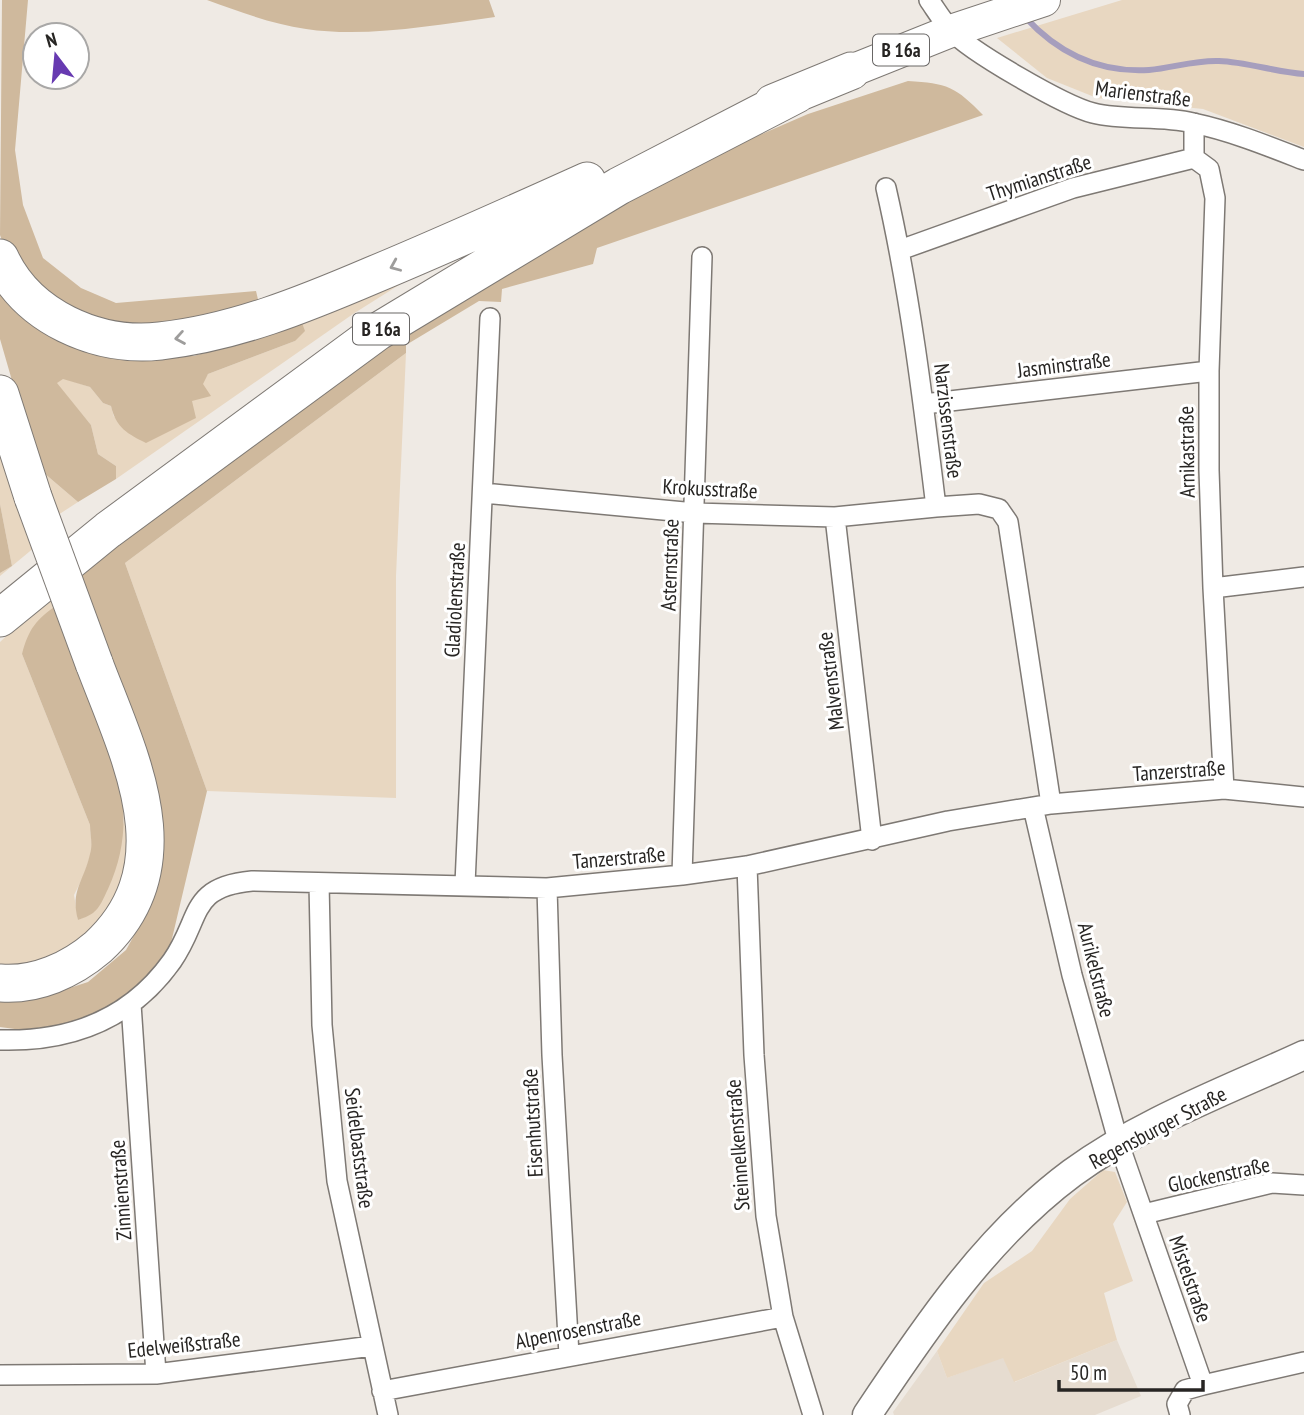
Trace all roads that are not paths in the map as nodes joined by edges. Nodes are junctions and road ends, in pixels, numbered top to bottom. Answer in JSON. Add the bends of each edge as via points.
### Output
{"nodes":[{"id":1,"x":929,"y":0,"type":"edge"},
{"id":2,"x":1044,"y":0,"type":"edge"},
{"id":3,"x":951,"y":31,"type":"junction"},
{"id":4,"x":851,"y":71,"type":"joint"},
{"id":5,"x":797,"y":94,"type":"junction"},
{"id":6,"x":1194,"y":123,"type":"junction"},
{"id":7,"x":1194,"y":158,"type":"junction"},
{"id":8,"x":1304,"y":160,"type":"edge"},
{"id":9,"x":615,"y":169,"type":"junction"},
{"id":10,"x":886,"y":188,"type":"dead end"},
{"id":11,"x":900,"y":250,"type":"junction"},
{"id":12,"x":702,"y":257,"type":"dead end"},
{"id":13,"x":0,"y":258,"type":"edge"},
{"id":14,"x":490,"y":318,"type":"dead end"},
{"id":15,"x":1209,"y":371,"type":"junction"},
{"id":16,"x":0,"y":394,"type":"edge"},
{"id":17,"x":924,"y":404,"type":"junction"},
{"id":18,"x":483,"y":493,"type":"junction"},
{"id":19,"x":936,"y":507,"type":"junction"},
{"id":20,"x":695,"y":513,"type":"junction"},
{"id":21,"x":835,"y":517,"type":"junction"},
{"id":22,"x":1304,"y":577,"type":"edge"},
{"id":23,"x":1213,"y":588,"type":"junction"},
{"id":24,"x":0,"y":591,"type":"edge"},
{"id":25,"x":0,"y":618,"type":"edge"},
{"id":26,"x":1224,"y":789,"type":"junction"},
{"id":27,"x":1304,"y":797,"type":"edge"},
{"id":28,"x":1042,"y":805,"type":"junction"},
{"id":29,"x":872,"y":839,"type":"junction"},
{"id":30,"x":747,"y":866,"type":"junction"},
{"id":31,"x":682,"y":875,"type":"junction"},
{"id":32,"x":319,"y":883,"type":"junction"},
{"id":33,"x":465,"y":884,"type":"junction"},
{"id":34,"x":547,"y":888,"type":"junction"},
{"id":35,"x":0,"y":983,"type":"edge"},
{"id":36,"x":131,"y":1004,"type":"junction"},
{"id":37,"x":0,"y":1040,"type":"edge"},
{"id":38,"x":1304,"y":1055,"type":"edge"},
{"id":39,"x":1119,"y":1144,"type":"junction"},
{"id":40,"x":1304,"y":1185,"type":"edge"},
{"id":41,"x":1144,"y":1214,"type":"junction"},
{"id":42,"x":783,"y":1317,"type":"junction"},
{"id":43,"x":372,"y":1346,"type":"junction"},
{"id":44,"x":569,"y":1355,"type":"junction"},
{"id":45,"x":1304,"y":1362,"type":"edge"},
{"id":46,"x":156,"y":1374,"type":"junction"},
{"id":47,"x":0,"y":1375,"type":"edge"},
{"id":48,"x":1203,"y":1385,"type":"junction"},
{"id":49,"x":382,"y":1391,"type":"junction"},
{"id":50,"x":388,"y":1415,"type":"edge"},
{"id":51,"x":813,"y":1415,"type":"edge"},
{"id":52,"x":867,"y":1415,"type":"edge"},
{"id":53,"x":1180,"y":1415,"type":"edge"}],
"edges":[{"from":1,"to":3,"type":"street","name":"Marienstraße"},
{"from":2,"to":3,"type":"main road","number":"B 16a"},
{"from":3,"to":4,"type":"main road","number":"B 16a"},
{"from":3,"to":6,"type":"street","name":"Marienstraße","via":[[972,48],[1092,113]]},
{"from":4,"to":5,"type":"highway","number":"B 16a"},
{"from":5,"to":9,"type":"highway","number":"B 16a"},
{"from":5,"to":25,"type":"highway","number":"B 16a","via":[[619,186],[377,332],[108,530]]},
{"from":6,"to":7,"type":"street"},
{"from":6,"to":8,"type":"street","name":"Marienstraße"},
{"from":7,"to":11,"type":"street","name":"Thymianstraße","via":[[1073,188]]},
{"from":7,"to":15,"type":"street","name":"Arnikastraße","via":[[1209,169],[1216,198]]},
{"from":9,"to":13,"type":"highway","one_way":true,"via":[[294,308],[203,334],[157,341],[105,338],[67,327],[35,304]]},
{"from":9,"to":24,"type":"highway","number":"B 16a","via":[[472,251],[266,384]]},
{"from":10,"to":11,"type":"street","name":"Narzissenstraße"},
{"from":11,"to":17,"type":"street","name":"Narzissenstraße"},
{"from":12,"to":20,"type":"street","name":"Asternstraße"},
{"from":14,"to":18,"type":"street","name":"Gladiolenstraße"},
{"from":15,"to":17,"type":"street","name":"Jasminstraße"},
{"from":15,"to":23,"type":"street","name":"Arnikastraße"},
{"from":16,"to":35,"type":"highway","bridge":true,"via":[[132,766],[145,828],[145,865],[136,895],[107,939],[73,965],[33,981]]},
{"from":17,"to":19,"type":"street","name":"Narzissenstraße"},
{"from":18,"to":20,"type":"street","name":"Krokusstraße"},
{"from":18,"to":33,"type":"street","name":"Gladiolenstraße"},
{"from":19,"to":21,"type":"street","name":"Krokusstraße"},
{"from":19,"to":28,"type":"street","name":"Narzissenstraße","via":[[979,504],[999,509],[1008,522]]},
{"from":20,"to":21,"type":"street","name":"Krokusstraße"},
{"from":20,"to":31,"type":"street","name":"Asternstraße"},
{"from":21,"to":29,"type":"street","name":"Malvenstraße"},
{"from":22,"to":23,"type":"street"},
{"from":23,"to":26,"type":"street","name":"Arnikastraße"},
{"from":26,"to":27,"type":"street","name":"Tanzerstraße"},
{"from":26,"to":28,"type":"street","name":"Tanzerstraße"},
{"from":28,"to":29,"type":"street","name":"Tanzerstraße"},
{"from":28,"to":39,"type":"street","name":"Aurikelstraße","via":[[1072,975]]},
{"from":29,"to":30,"type":"street","name":"Tanzerstraße"},
{"from":30,"to":31,"type":"street","name":"Tanzerstraße"},
{"from":30,"to":42,"type":"street","name":"Steinnelkenstraße","via":[[766,1216]]},
{"from":31,"to":34,"type":"street","name":"Tanzerstraße"},
{"from":32,"to":33,"type":"street","name":"Tanzerstraße"},
{"from":32,"to":36,"type":"street","name":"Tanzerstraße","via":[[252,881],[213,890],[200,905],[172,961]]},
{"from":32,"to":43,"type":"street","name":"Seidelbaststraße","via":[[322,1025],[337,1181]]},
{"from":33,"to":34,"type":"street","name":"Tanzerstraße"},
{"from":34,"to":44,"type":"street","name":"Eisenhutstraße"},
{"from":36,"to":37,"type":"street","name":"Tanzerstraße","via":[[102,1023],[57,1036]]},
{"from":36,"to":46,"type":"street","name":"Zinnienstraße"},
{"from":38,"to":39,"type":"street","name":"Regensburger Straße"},
{"from":39,"to":41,"type":"street","name":"Mistelstraße"},
{"from":39,"to":52,"type":"street","name":"Regensburger Straße","via":[[1072,1173],[1015,1222],[976,1265]]},
{"from":40,"to":41,"type":"street","name":"Glockenstraße","via":[[1272,1183]]},
{"from":41,"to":48,"type":"street","name":"Mistelstraße"},
{"from":42,"to":44,"type":"street","name":"Alpenrosenstraße"},
{"from":42,"to":51,"type":"street","name":"Steinnelkenstraße"},
{"from":43,"to":46,"type":"street","name":"Edelweißstraße"},
{"from":43,"to":49,"type":"street","name":"Seidelbaststraße"},
{"from":44,"to":49,"type":"street","name":"Alpenrosenstraße"},
{"from":45,"to":48,"type":"street"},
{"from":46,"to":47,"type":"street","name":"Edelweißstraße"},
{"from":48,"to":53,"type":"street","via":[[1185,1390],[1177,1404]]},
{"from":49,"to":50,"type":"street","name":"Seidelbaststraße"}]}
